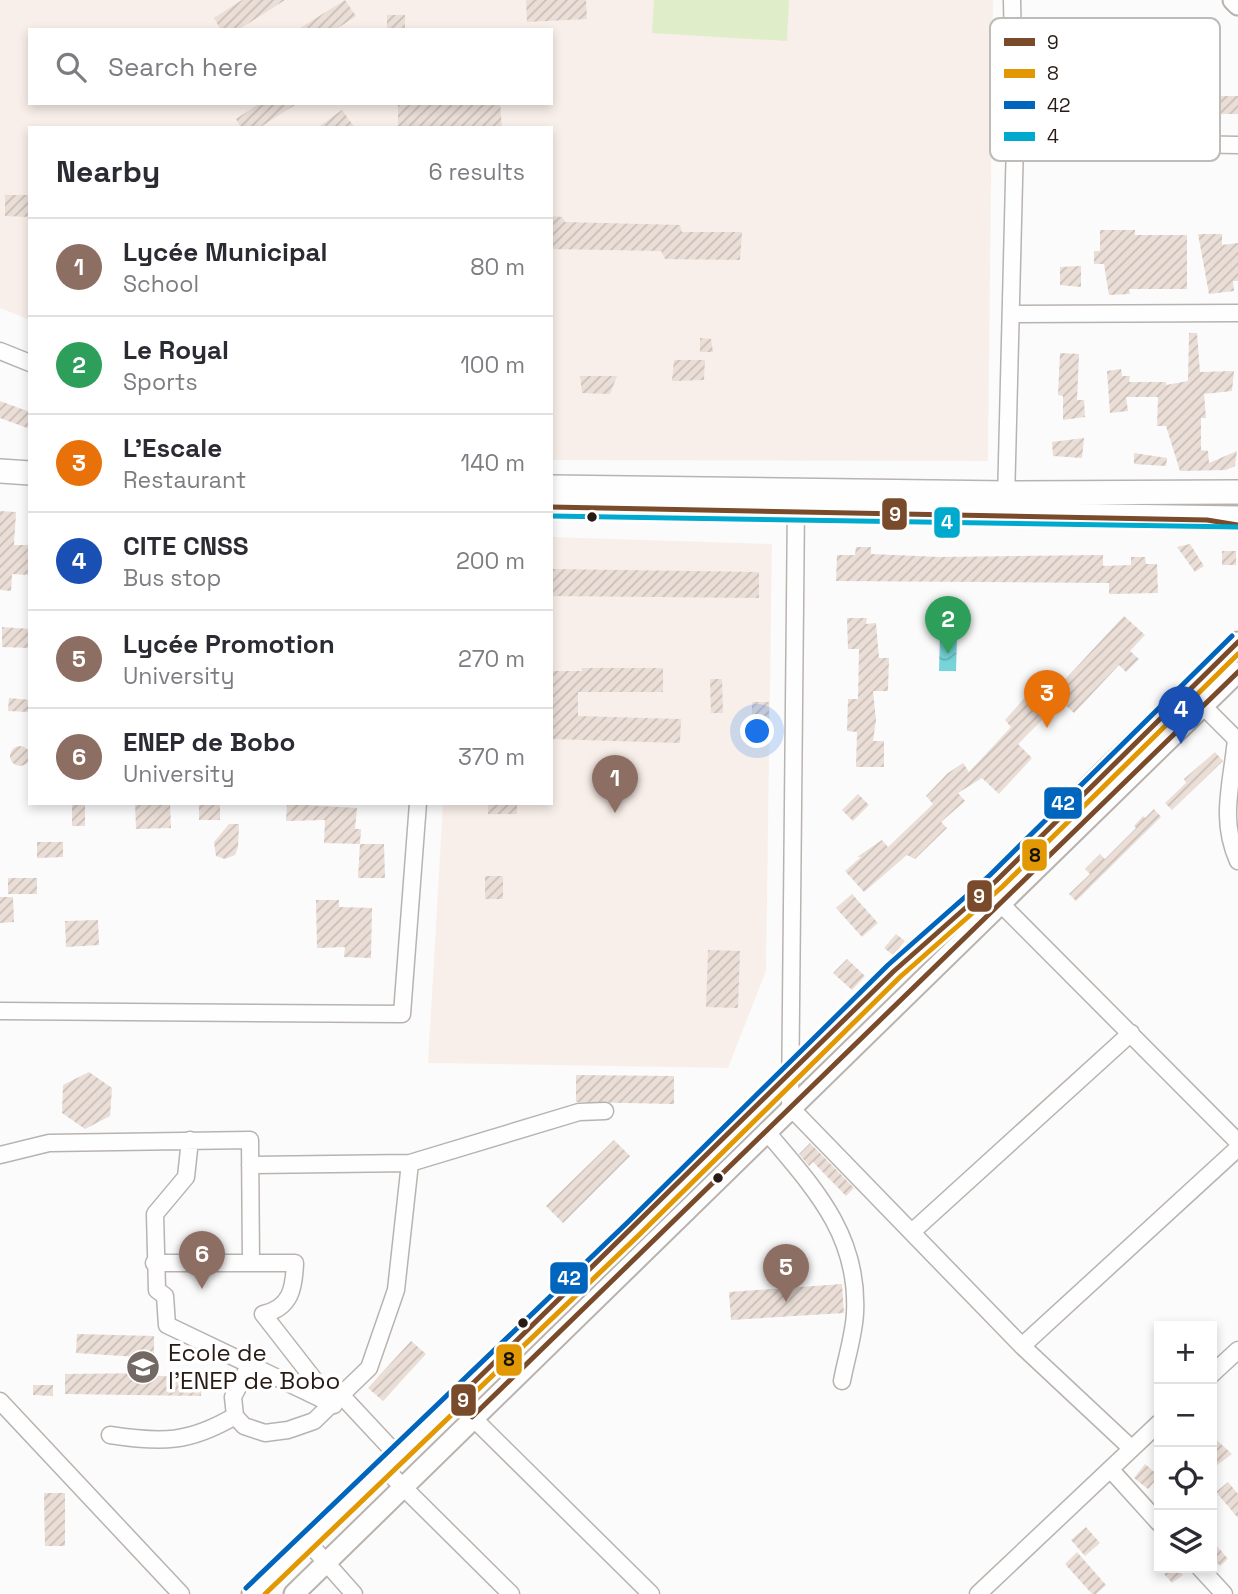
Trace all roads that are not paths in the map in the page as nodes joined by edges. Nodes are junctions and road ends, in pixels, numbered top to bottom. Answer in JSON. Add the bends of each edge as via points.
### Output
{"nodes":[{"id":1,"x":1012,"y":0,"type":"edge"},
{"id":2,"x":1233,"y":0,"type":"edge"},
{"id":3,"x":1238,"y":5,"type":"edge"},
{"id":4,"x":1012,"y":18,"type":"edge"},
{"id":5,"x":1220,"y":145,"type":"edge"},
{"id":6,"x":1238,"y":145,"type":"edge"},
{"id":7,"x":1015,"y":161,"type":"edge"},
{"id":8,"x":1238,"y":313,"type":"edge"},
{"id":9,"x":1011,"y":314,"type":"junction"},
{"id":10,"x":0,"y":351,"type":"edge"},
{"id":11,"x":28,"y":362,"type":"edge"},
{"id":12,"x":0,"y":471,"type":"edge"},
{"id":13,"x":28,"y":473,"type":"edge"},
{"id":14,"x":553,"y":487,"type":"edge"},
{"id":15,"x":1236,"y":492,"type":"edge"},
{"id":16,"x":796,"y":500,"type":"junction"},
{"id":17,"x":1006,"y":503,"type":"junction"},
{"id":18,"x":553,"y":507,"type":"edge"},
{"id":19,"x":1238,"y":518,"type":"edge"},
{"id":20,"x":1207,"y":520,"type":"junction"},
{"id":21,"x":1238,"y":525,"type":"edge"},
{"id":22,"x":1238,"y":642,"type":"edge"},
{"id":23,"x":1238,"y":672,"type":"edge"},
{"id":24,"x":1203,"y":706,"type":"junction"},
{"id":25,"x":1235,"y":776,"type":"edge"},
{"id":26,"x":418,"y":805,"type":"edge"},
{"id":27,"x":1238,"y":861,"type":"edge"},
{"id":28,"x":996,"y":881,"type":"junction"},
{"id":29,"x":1002,"y":905,"type":"junction"},
{"id":30,"x":0,"y":1011,"type":"edge"},
{"id":31,"x":1130,"y":1033,"type":"junction"},
{"id":32,"x":792,"y":1070,"type":"junction"},
{"id":33,"x":790,"y":1107,"type":"junction"},
{"id":34,"x":605,"y":1111,"type":"dead end"},
{"id":35,"x":766,"y":1131,"type":"junction"},
{"id":36,"x":190,"y":1140,"type":"junction"},
{"id":37,"x":1238,"y":1142,"type":"edge"},
{"id":38,"x":1238,"y":1148,"type":"edge"},
{"id":39,"x":0,"y":1155,"type":"edge"},
{"id":40,"x":410,"y":1163,"type":"junction"},
{"id":41,"x":250,"y":1165,"type":"junction"},
{"id":42,"x":913,"y":1231,"type":"junction"},
{"id":43,"x":154,"y":1263,"type":"junction"},
{"id":44,"x":251,"y":1263,"type":"junction"},
{"id":45,"x":1022,"y":1346,"type":"junction"},
{"id":46,"x":1234,"y":1361,"type":"edge"},
{"id":47,"x":250,"y":1364,"type":"junction"},
{"id":48,"x":1217,"y":1371,"type":"edge"},
{"id":49,"x":842,"y":1381,"type":"dead end"},
{"id":50,"x":461,"y":1395,"type":"junction"},
{"id":51,"x":338,"y":1400,"type":"junction"},
{"id":52,"x":0,"y":1401,"type":"edge"},
{"id":53,"x":235,"y":1416,"type":"junction"},
{"id":54,"x":472,"y":1417,"type":"junction"},
{"id":55,"x":1154,"y":1428,"type":"edge"},
{"id":56,"x":110,"y":1435,"type":"dead end"},
{"id":57,"x":1132,"y":1448,"type":"junction"},
{"id":58,"x":391,"y":1462,"type":"junction"},
{"id":59,"x":1111,"y":1470,"type":"junction"},
{"id":60,"x":402,"y":1487,"type":"junction"},
{"id":61,"x":1154,"y":1517,"type":"edge"},
{"id":62,"x":307,"y":1541,"type":"junction"},
{"id":63,"x":326,"y":1564,"type":"junction"},
{"id":64,"x":1205,"y":1573,"type":"edge"},
{"id":65,"x":992,"y":1581,"type":"junction"},
{"id":66,"x":181,"y":1594,"type":"edge"},
{"id":67,"x":252,"y":1594,"type":"edge"},
{"id":68,"x":295,"y":1594,"type":"edge"},
{"id":69,"x":354,"y":1594,"type":"edge"},
{"id":70,"x":511,"y":1594,"type":"edge"},
{"id":71,"x":650,"y":1594,"type":"edge"},
{"id":72,"x":978,"y":1594,"type":"edge"},
{"id":73,"x":1003,"y":1594,"type":"edge"},
{"id":74,"x":1224,"y":1594,"type":"edge"}],
"edges":[{"from":1,"to":4,"type":"street"},
{"from":2,"to":3,"type":"main road"},
{"from":5,"to":6,"type":"street"},
{"from":7,"to":9,"type":"street"},
{"from":8,"to":9,"type":"street"},
{"from":9,"to":17,"type":"street"},
{"from":10,"to":11,"type":"street"},
{"from":12,"to":13,"type":"highway"},
{"from":14,"to":16,"type":"highway"},
{"from":15,"to":17,"type":"highway"},
{"from":16,"to":17,"type":"highway"},
{"from":16,"to":18,"type":"highway"},
{"from":16,"to":32,"type":"street"},
{"from":17,"to":20,"type":"highway"},
{"from":19,"to":20,"type":"highway"},
{"from":20,"to":21,"type":"highway"},
{"from":22,"to":28,"type":"main road"},
{"from":23,"to":24,"type":"main road"},
{"from":24,"to":25,"type":"street","via":[[1236,739]]},
{"from":24,"to":29,"type":"main road"},
{"from":25,"to":27,"type":"street","via":[[1226,816]]},
{"from":26,"to":30,"type":"street","via":[[401,1014]]},
{"from":28,"to":29,"type":"street"},
{"from":28,"to":32,"type":"main road"},
{"from":29,"to":31,"type":"street"},
{"from":29,"to":33,"type":"main road"},
{"from":31,"to":37,"type":"street"},
{"from":31,"to":42,"type":"street"},
{"from":32,"to":33,"type":"street"},
{"from":32,"to":50,"type":"main road"},
{"from":33,"to":35,"type":"main road"},
{"from":33,"to":42,"type":"street"},
{"from":34,"to":40,"type":"street","via":[[579,1112]]},
{"from":35,"to":49,"type":"street","via":[[827,1204],[852,1262],[855,1314]]},
{"from":35,"to":54,"type":"main road"},
{"from":36,"to":39,"type":"street","via":[[49,1143]]},
{"from":36,"to":41,"type":"street","via":[[250,1140]]},
{"from":36,"to":43,"type":"street","via":[[187,1177],[155,1214]]},
{"from":38,"to":45,"type":"street"},
{"from":40,"to":41,"type":"street"},
{"from":40,"to":51,"type":"street","via":[[396,1290],[369,1368]]},
{"from":41,"to":44,"type":"street"},
{"from":42,"to":45,"type":"street"},
{"from":43,"to":44,"type":"street"},
{"from":43,"to":47,"type":"street","via":[[157,1290],[165,1296],[167,1325]]},
{"from":44,"to":51,"type":"street","via":[[295,1263],[293,1290],[276,1311],[263,1314]]},
{"from":45,"to":57,"type":"street"},
{"from":46,"to":48,"type":"street"},
{"from":47,"to":51,"type":"street"},
{"from":47,"to":53,"type":"street","via":[[233,1397]]},
{"from":50,"to":54,"type":"street"},
{"from":50,"to":58,"type":"main road"},
{"from":51,"to":53,"type":"street","via":[[314,1421],[265,1433],[244,1426]]},
{"from":51,"to":58,"type":"street"},
{"from":52,"to":66,"type":"street"},
{"from":53,"to":56,"type":"street","via":[[211,1430],[168,1441]]},
{"from":54,"to":60,"type":"main road"},
{"from":54,"to":71,"type":"street"},
{"from":55,"to":57,"type":"street"},
{"from":57,"to":59,"type":"street"},
{"from":58,"to":60,"type":"street"},
{"from":58,"to":62,"type":"main road"},
{"from":59,"to":61,"type":"street"},
{"from":59,"to":65,"type":"street"},
{"from":60,"to":63,"type":"main road"},
{"from":60,"to":70,"type":"street"},
{"from":62,"to":63,"type":"street"},
{"from":62,"to":67,"type":"main road"},
{"from":63,"to":68,"type":"main road"},
{"from":63,"to":69,"type":"street"},
{"from":64,"to":74,"type":"street"},
{"from":65,"to":72,"type":"street"},
{"from":65,"to":73,"type":"street"}]}
